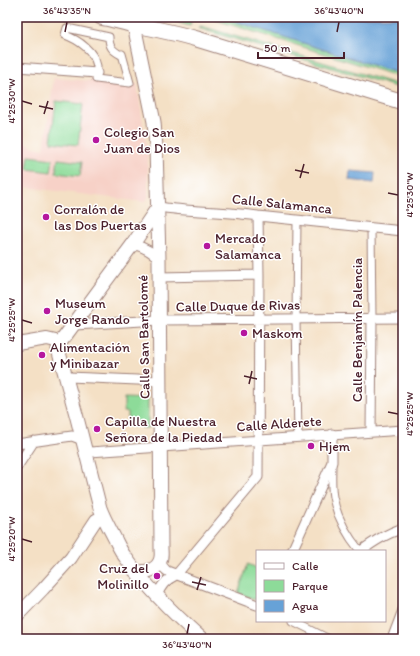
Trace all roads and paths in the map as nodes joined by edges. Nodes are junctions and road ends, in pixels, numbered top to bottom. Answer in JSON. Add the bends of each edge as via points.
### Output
{"nodes":[{"id":1,"x":101,"y":17,"type":"edge"},
{"id":2,"x":134,"y":21,"type":"edge"},
{"id":3,"x":17,"y":67,"type":"edge"},
{"id":4,"x":96,"y":73,"type":"junction"},
{"id":5,"x":403,"y":102,"type":"edge"},
{"id":6,"x":158,"y":207,"type":"junction"},
{"id":7,"x":258,"y":216,"type":"junction"},
{"id":8,"x":297,"y":220,"type":"junction"},
{"id":9,"x":371,"y":228,"type":"junction"},
{"id":10,"x":403,"y":231,"type":"edge"},
{"id":11,"x":133,"y":244,"type":"junction"},
{"id":12,"x":159,"y":259,"type":"junction"},
{"id":13,"x":259,"y":275,"type":"junction"},
{"id":14,"x":159,"y":277,"type":"junction"},
{"id":15,"x":372,"y":318,"type":"junction"},
{"id":16,"x":403,"y":318,"type":"edge"},
{"id":17,"x":259,"y":319,"type":"junction"},
{"id":18,"x":296,"y":319,"type":"junction"},
{"id":19,"x":159,"y":320,"type":"junction"},
{"id":20,"x":73,"y":324,"type":"junction"},
{"id":21,"x":60,"y":342,"type":"junction"},
{"id":22,"x":17,"y":344,"type":"edge"},
{"id":23,"x":67,"y":380,"type":"junction"},
{"id":24,"x":160,"y":381,"type":"junction"},
{"id":25,"x":403,"y":430,"type":"edge"},
{"id":26,"x":371,"y":432,"type":"junction"},
{"id":27,"x":332,"y":434,"type":"junction"},
{"id":28,"x":298,"y":437,"type":"junction"},
{"id":29,"x":258,"y":439,"type":"junction"},
{"id":30,"x":34,"y":441,"type":"junction"},
{"id":31,"x":17,"y":444,"type":"edge"},
{"id":32,"x":84,"y":445,"type":"junction"},
{"id":33,"x":161,"y":446,"type":"junction"},
{"id":34,"x":332,"y":462,"type":"junction"},
{"id":35,"x":17,"y":467,"type":"edge"},
{"id":36,"x":103,"y":516,"type":"junction"},
{"id":37,"x":403,"y":528,"type":"edge"},
{"id":38,"x":292,"y":550,"type":"edge"},
{"id":39,"x":359,"y":550,"type":"edge"},
{"id":40,"x":362,"y":550,"type":"edge"},
{"id":41,"x":160,"y":561,"type":"junction"},
{"id":42,"x":135,"y":570,"type":"junction"},
{"id":43,"x":176,"y":575,"type":"junction"},
{"id":44,"x":157,"y":596,"type":"junction"},
{"id":45,"x":256,"y":605,"type":"edge"},
{"id":46,"x":403,"y":610,"type":"edge"},
{"id":47,"x":17,"y":616,"type":"edge"},
{"id":48,"x":295,"y":622,"type":"edge"},
{"id":49,"x":202,"y":639,"type":"edge"},
{"id":50,"x":329,"y":639,"type":"edge"},
{"id":51,"x":392,"y":639,"type":"edge"}],
"edges":[{"from":1,"to":2,"type":"main road"},
{"from":2,"to":5,"type":"main road"},
{"from":2,"to":6,"type":"main road","name":"Calle San Bartolomé","via":[[154,122]]},
{"from":3,"to":4,"type":"street"},
{"from":4,"to":4,"type":"street","via":[[96,79],[130,83],[122,54],[113,50],[109,37],[67,28],[65,35],[78,40],[91,54],[97,67]]},
{"from":6,"to":7,"type":"street","name":"Calle Salamanca"},
{"from":6,"to":11,"type":"main road"},
{"from":6,"to":12,"type":"main road","name":"Calle San Bartolomé"},
{"from":7,"to":8,"type":"street","name":"Calle Salamanca"},
{"from":7,"to":13,"type":"street"},
{"from":8,"to":9,"type":"street","name":"Calle Salamanca"},
{"from":8,"to":18,"type":"street"},
{"from":9,"to":10,"type":"street","name":"Calle Salamanca"},
{"from":9,"to":15,"type":"street","name":"Calle Benjamín Palencia"},
{"from":11,"to":12,"type":"street","name":"Calle San Bartolomé","via":[[148,249]]},
{"from":11,"to":20,"type":"main road"},
{"from":12,"to":14,"type":"main road","name":"Calle San Bartolomé"},
{"from":13,"to":14,"type":"street"},
{"from":13,"to":17,"type":"street"},
{"from":14,"to":19,"type":"main road","name":"Calle San Bartolomé"},
{"from":15,"to":16,"type":"street","name":"Calle Duque de Rivas"},
{"from":15,"to":18,"type":"street","name":"Calle Duque de Rivas"},
{"from":15,"to":26,"type":"street","name":"Calle Benjamín Palencia"},
{"from":17,"to":18,"type":"street","name":"Calle Duque de Rivas"},
{"from":17,"to":19,"type":"street","name":"Calle Duque de Rivas"},
{"from":17,"to":29,"type":"street"},
{"from":18,"to":28,"type":"street"},
{"from":19,"to":20,"type":"street","name":"Calle Duque de Rivas"},
{"from":19,"to":24,"type":"main road","name":"Calle San Bartolomé"},
{"from":20,"to":21,"type":"main road"},
{"from":21,"to":22,"type":"street","via":[[47,339]]},
{"from":21,"to":23,"type":"main road","via":[[58,349]]},
{"from":23,"to":24,"type":"street","via":[[69,377]]},
{"from":23,"to":32,"type":"main road"},
{"from":24,"to":33,"type":"main road","name":"Calle San Bartolomé"},
{"from":25,"to":26,"type":"street","name":"Calle Alderete"},
{"from":26,"to":27,"type":"street","name":"Calle Alderete"},
{"from":27,"to":28,"type":"street","name":"Calle Alderete"},
{"from":27,"to":34,"type":"street"},
{"from":28,"to":29,"type":"street","name":"Calle Alderete"},
{"from":29,"to":33,"type":"street","name":"Calle Alderete"},
{"from":29,"to":43,"type":"street","via":[[258,477]]},
{"from":30,"to":31,"type":"street","name":"Calle Alderete"},
{"from":30,"to":32,"type":"street","name":"Calle Alderete","via":[[72,436]]},
{"from":30,"to":35,"type":"street"},
{"from":32,"to":33,"type":"street","name":"Calle Alderete","via":[[90,452]]},
{"from":32,"to":36,"type":"main road"},
{"from":33,"to":41,"type":"main road","name":"Calle San Bartolomé"},
{"from":34,"to":38,"type":"street"},
{"from":34,"to":39,"type":"street","via":[[333,497],[346,532]]},
{"from":36,"to":42,"type":"main road","via":[[124,556]]},
{"from":36,"to":47,"type":"street","via":[[96,520],[71,558]]},
{"from":37,"to":40,"type":"street","via":[[386,534]]},
{"from":41,"to":42,"type":"main road","via":[[157,566],[146,572]]},
{"from":41,"to":43,"type":"street","via":[[164,569]]},
{"from":42,"to":44,"type":"main road"},
{"from":43,"to":44,"type":"street","via":[[164,583]]},
{"from":43,"to":45,"type":"street"},
{"from":44,"to":49,"type":"main road"},
{"from":46,"to":51,"type":"street"},
{"from":48,"to":50,"type":"street"}]}
